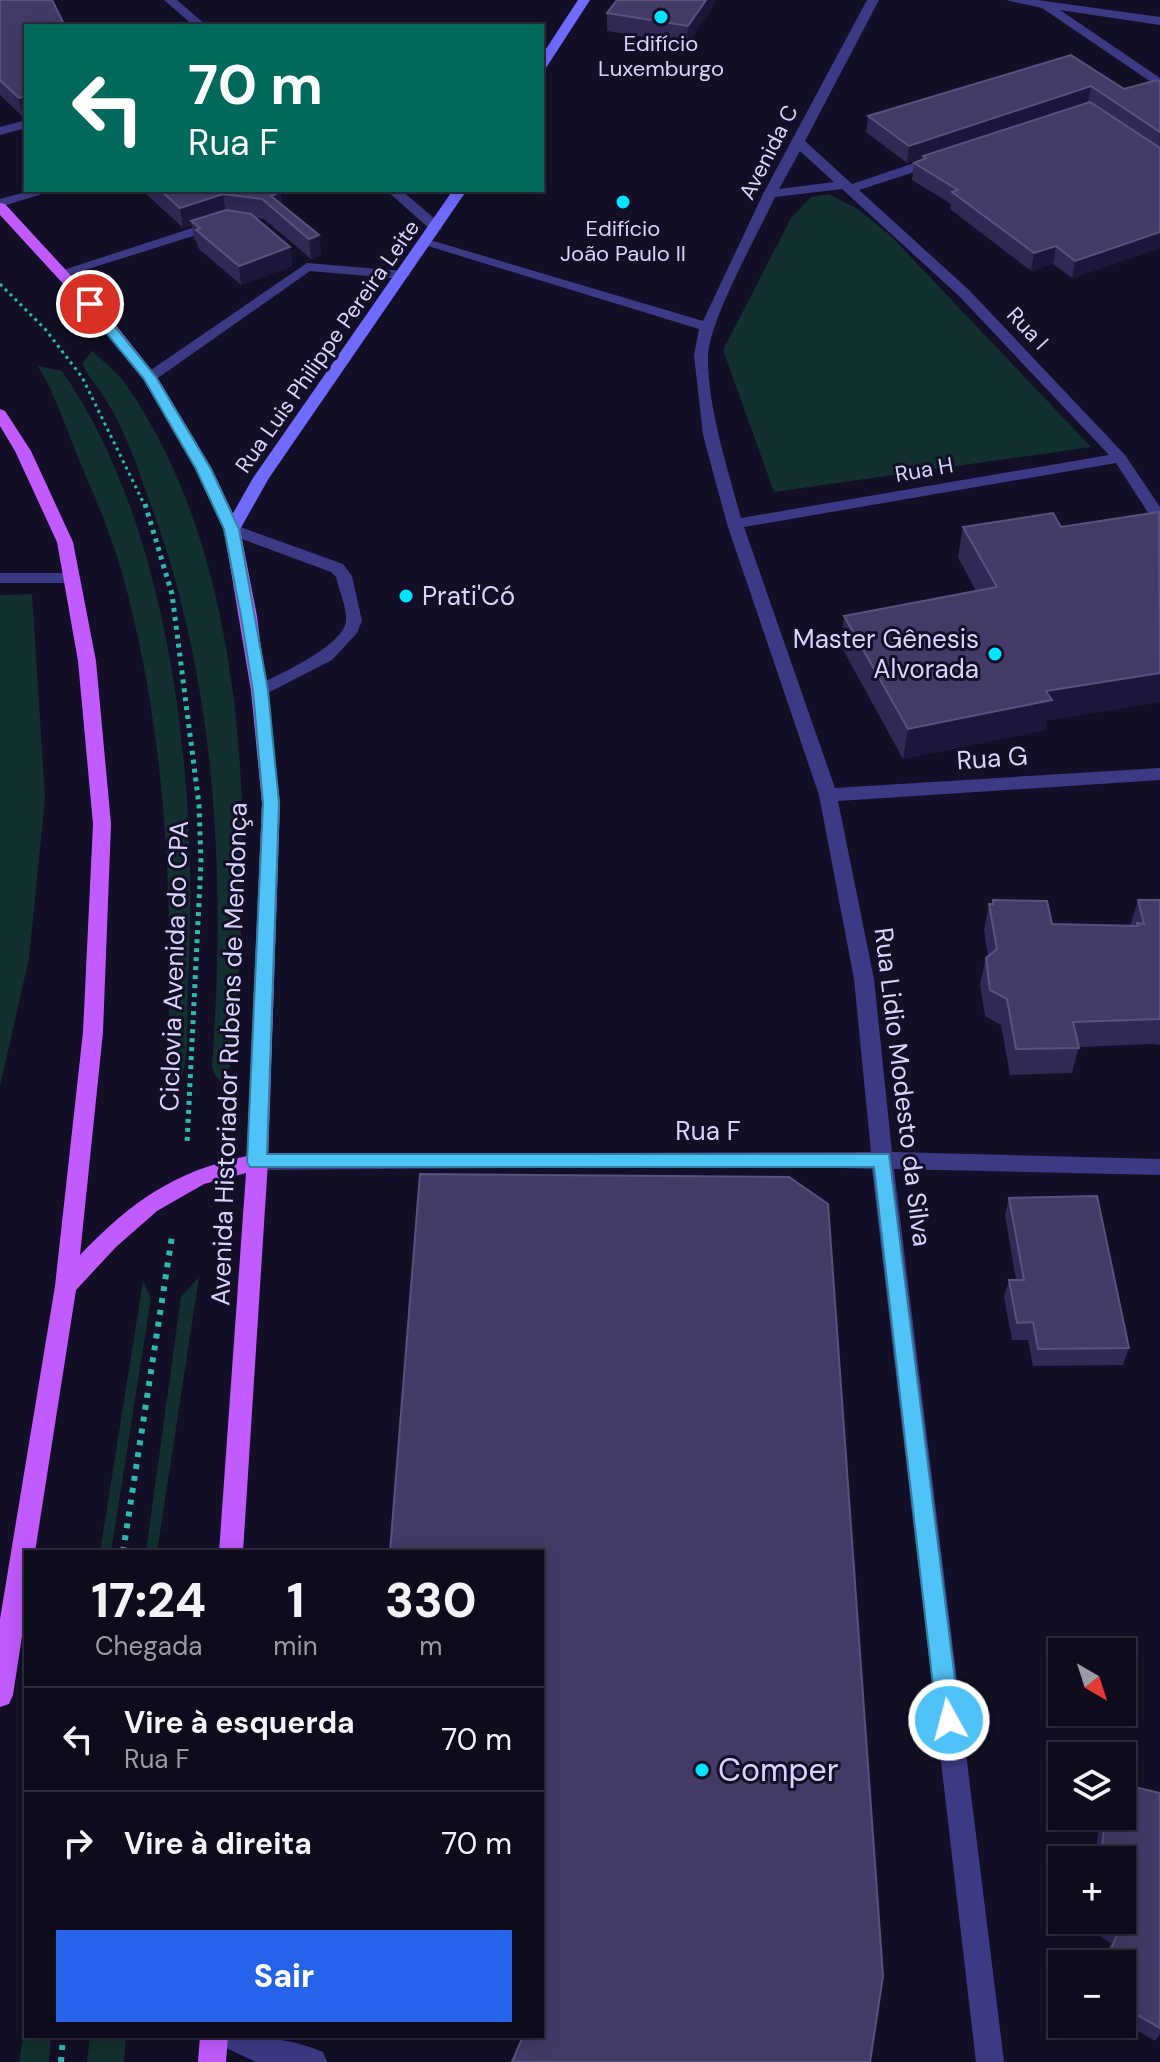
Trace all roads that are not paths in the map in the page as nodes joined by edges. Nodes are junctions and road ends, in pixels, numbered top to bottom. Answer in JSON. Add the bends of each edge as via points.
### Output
{"nodes":[{"id":1,"x":170,"y":0,"type":"edge"},
{"id":2,"x":584,"y":0,"type":"edge"},
{"id":3,"x":873,"y":0,"type":"edge"},
{"id":4,"x":1012,"y":0,"type":"edge"},
{"id":5,"x":1044,"y":5,"type":"junction"},
{"id":6,"x":1160,"y":21,"type":"edge"},
{"id":7,"x":199,"y":24,"type":"edge"},
{"id":8,"x":544,"y":62,"type":"edge"},
{"id":9,"x":1160,"y":84,"type":"edge"},
{"id":10,"x":24,"y":125,"type":"edge"},
{"id":11,"x":0,"y":131,"type":"edge"},
{"id":12,"x":798,"y":142,"type":"junction"},
{"id":13,"x":954,"y":155,"type":"edge"},
{"id":14,"x":846,"y":187,"type":"junction"},
{"id":15,"x":42,"y":192,"type":"edge"},
{"id":16,"x":395,"y":192,"type":"edge"},
{"id":17,"x":459,"y":192,"type":"edge"},
{"id":18,"x":770,"y":194,"type":"junction"},
{"id":19,"x":0,"y":205,"type":"edge"},
{"id":20,"x":235,"y":221,"type":"edge"},
{"id":21,"x":436,"y":227,"type":"junction"},
{"id":22,"x":425,"y":243,"type":"junction"},
{"id":23,"x":61,"y":273,"type":"junction"},
{"id":24,"x":403,"y":275,"type":"junction"},
{"id":25,"x":707,"y":327,"type":"junction"},
{"id":26,"x":150,"y":377,"type":"junction"},
{"id":27,"x":0,"y":414,"type":"edge"},
{"id":28,"x":1120,"y":458,"type":"junction"},
{"id":29,"x":1160,"y":519,"type":"edge"},
{"id":30,"x":735,"y":524,"type":"junction"},
{"id":31,"x":232,"y":529,"type":"junction"},
{"id":32,"x":0,"y":578,"type":"edge"},
{"id":33,"x":73,"y":578,"type":"junction"},
{"id":34,"x":260,"y":691,"type":"junction"},
{"id":35,"x":1160,"y":774,"type":"edge"},
{"id":36,"x":828,"y":795,"type":"junction"},
{"id":37,"x":882,"y":1160,"type":"junction"},
{"id":38,"x":257,"y":1162,"type":"junction"},
{"id":39,"x":1160,"y":1167,"type":"edge"},
{"id":40,"x":66,"y":1286,"type":"junction"},
{"id":41,"x":231,"y":1550,"type":"edge"},
{"id":42,"x":0,"y":1690,"type":"edge"},
{"id":43,"x":214,"y":2038,"type":"edge"},
{"id":44,"x":236,"y":2038,"type":"edge"},
{"id":45,"x":212,"y":2062,"type":"edge"},
{"id":46,"x":313,"y":2062,"type":"edge"},
{"id":47,"x":990,"y":2062,"type":"edge"}],
"edges":[{"from":1,"to":7,"type":"street"},
{"from":2,"to":8,"type":"street"},
{"from":3,"to":12,"type":"street","name":"Avenida C"},
{"from":4,"to":5,"type":"street"},
{"from":5,"to":6,"type":"street"},
{"from":5,"to":9,"type":"street"},
{"from":10,"to":11,"type":"street"},
{"from":12,"to":14,"type":"street","name":"Rua I"},
{"from":12,"to":18,"type":"street","name":"Avenida C"},
{"from":13,"to":14,"type":"street"},
{"from":14,"to":18,"type":"street"},
{"from":14,"to":28,"type":"street","name":"Rua I","via":[[964,293]]},
{"from":15,"to":19,"type":"street"},
{"from":16,"to":21,"type":"street"},
{"from":17,"to":21,"type":"street","name":"Rua Luis Philippe Pereira Leite"},
{"from":18,"to":25,"type":"street","name":"Avenida C"},
{"from":19,"to":23,"type":"main road","name":"Avenida Historiador Rubens de Mendonça"},
{"from":20,"to":23,"type":"street"},
{"from":21,"to":22,"type":"street","name":"Rua Luis Philippe Pereira Leite"},
{"from":22,"to":24,"type":"street","name":"Rua Luis Philippe Pereira Leite"},
{"from":22,"to":25,"type":"street"},
{"from":23,"to":26,"type":"main road","name":"Avenida Historiador Rubens de Mendonça"},
{"from":24,"to":26,"type":"street","via":[[301,262]]},
{"from":24,"to":31,"type":"street","name":"Rua Luis Philippe Pereira Leite","via":[[261,478]]},
{"from":25,"to":30,"type":"street","name":"Rua Lidio Modesto da Silva","via":[[701,355],[711,435]]},
{"from":26,"to":31,"type":"main road","name":"Avenida Historiador Rubens de Mendonça"},
{"from":27,"to":33,"type":"main road","via":[[65,542]]},
{"from":28,"to":29,"type":"street","name":"Rua I"},
{"from":28,"to":30,"type":"street","name":"Rua H"},
{"from":30,"to":36,"type":"street","name":"Rua Lidio Modesto da Silva"},
{"from":31,"to":34,"type":"main road","name":"Avenida Historiador Rubens de Mendonça"},
{"from":31,"to":34,"type":"street","via":[[337,568],[344,576],[354,621],[326,656]]},
{"from":32,"to":33,"type":"street"},
{"from":33,"to":40,"type":"main road","via":[[87,661],[102,824],[93,1032]]},
{"from":34,"to":38,"type":"main road","name":"Avenida Historiador Rubens de Mendonça","via":[[271,803]]},
{"from":35,"to":36,"type":"street","name":"Rua G"},
{"from":36,"to":37,"type":"street","name":"Rua Lidio Modesto da Silva","via":[[864,979]]},
{"from":37,"to":38,"type":"street","name":"Rua F"},
{"from":37,"to":39,"type":"street","name":"Rua F"},
{"from":37,"to":47,"type":"street","name":"Rua Lidio Modesto da Silva"},
{"from":38,"to":40,"type":"main road","via":[[218,1168],[146,1205]]},
{"from":38,"to":41,"type":"main road","name":"Avenida Historiador Rubens de Mendonça"},
{"from":40,"to":42,"type":"main road"},
{"from":43,"to":45,"type":"main road"},
{"from":44,"to":46,"type":"street","via":[[268,2053]]}]}
